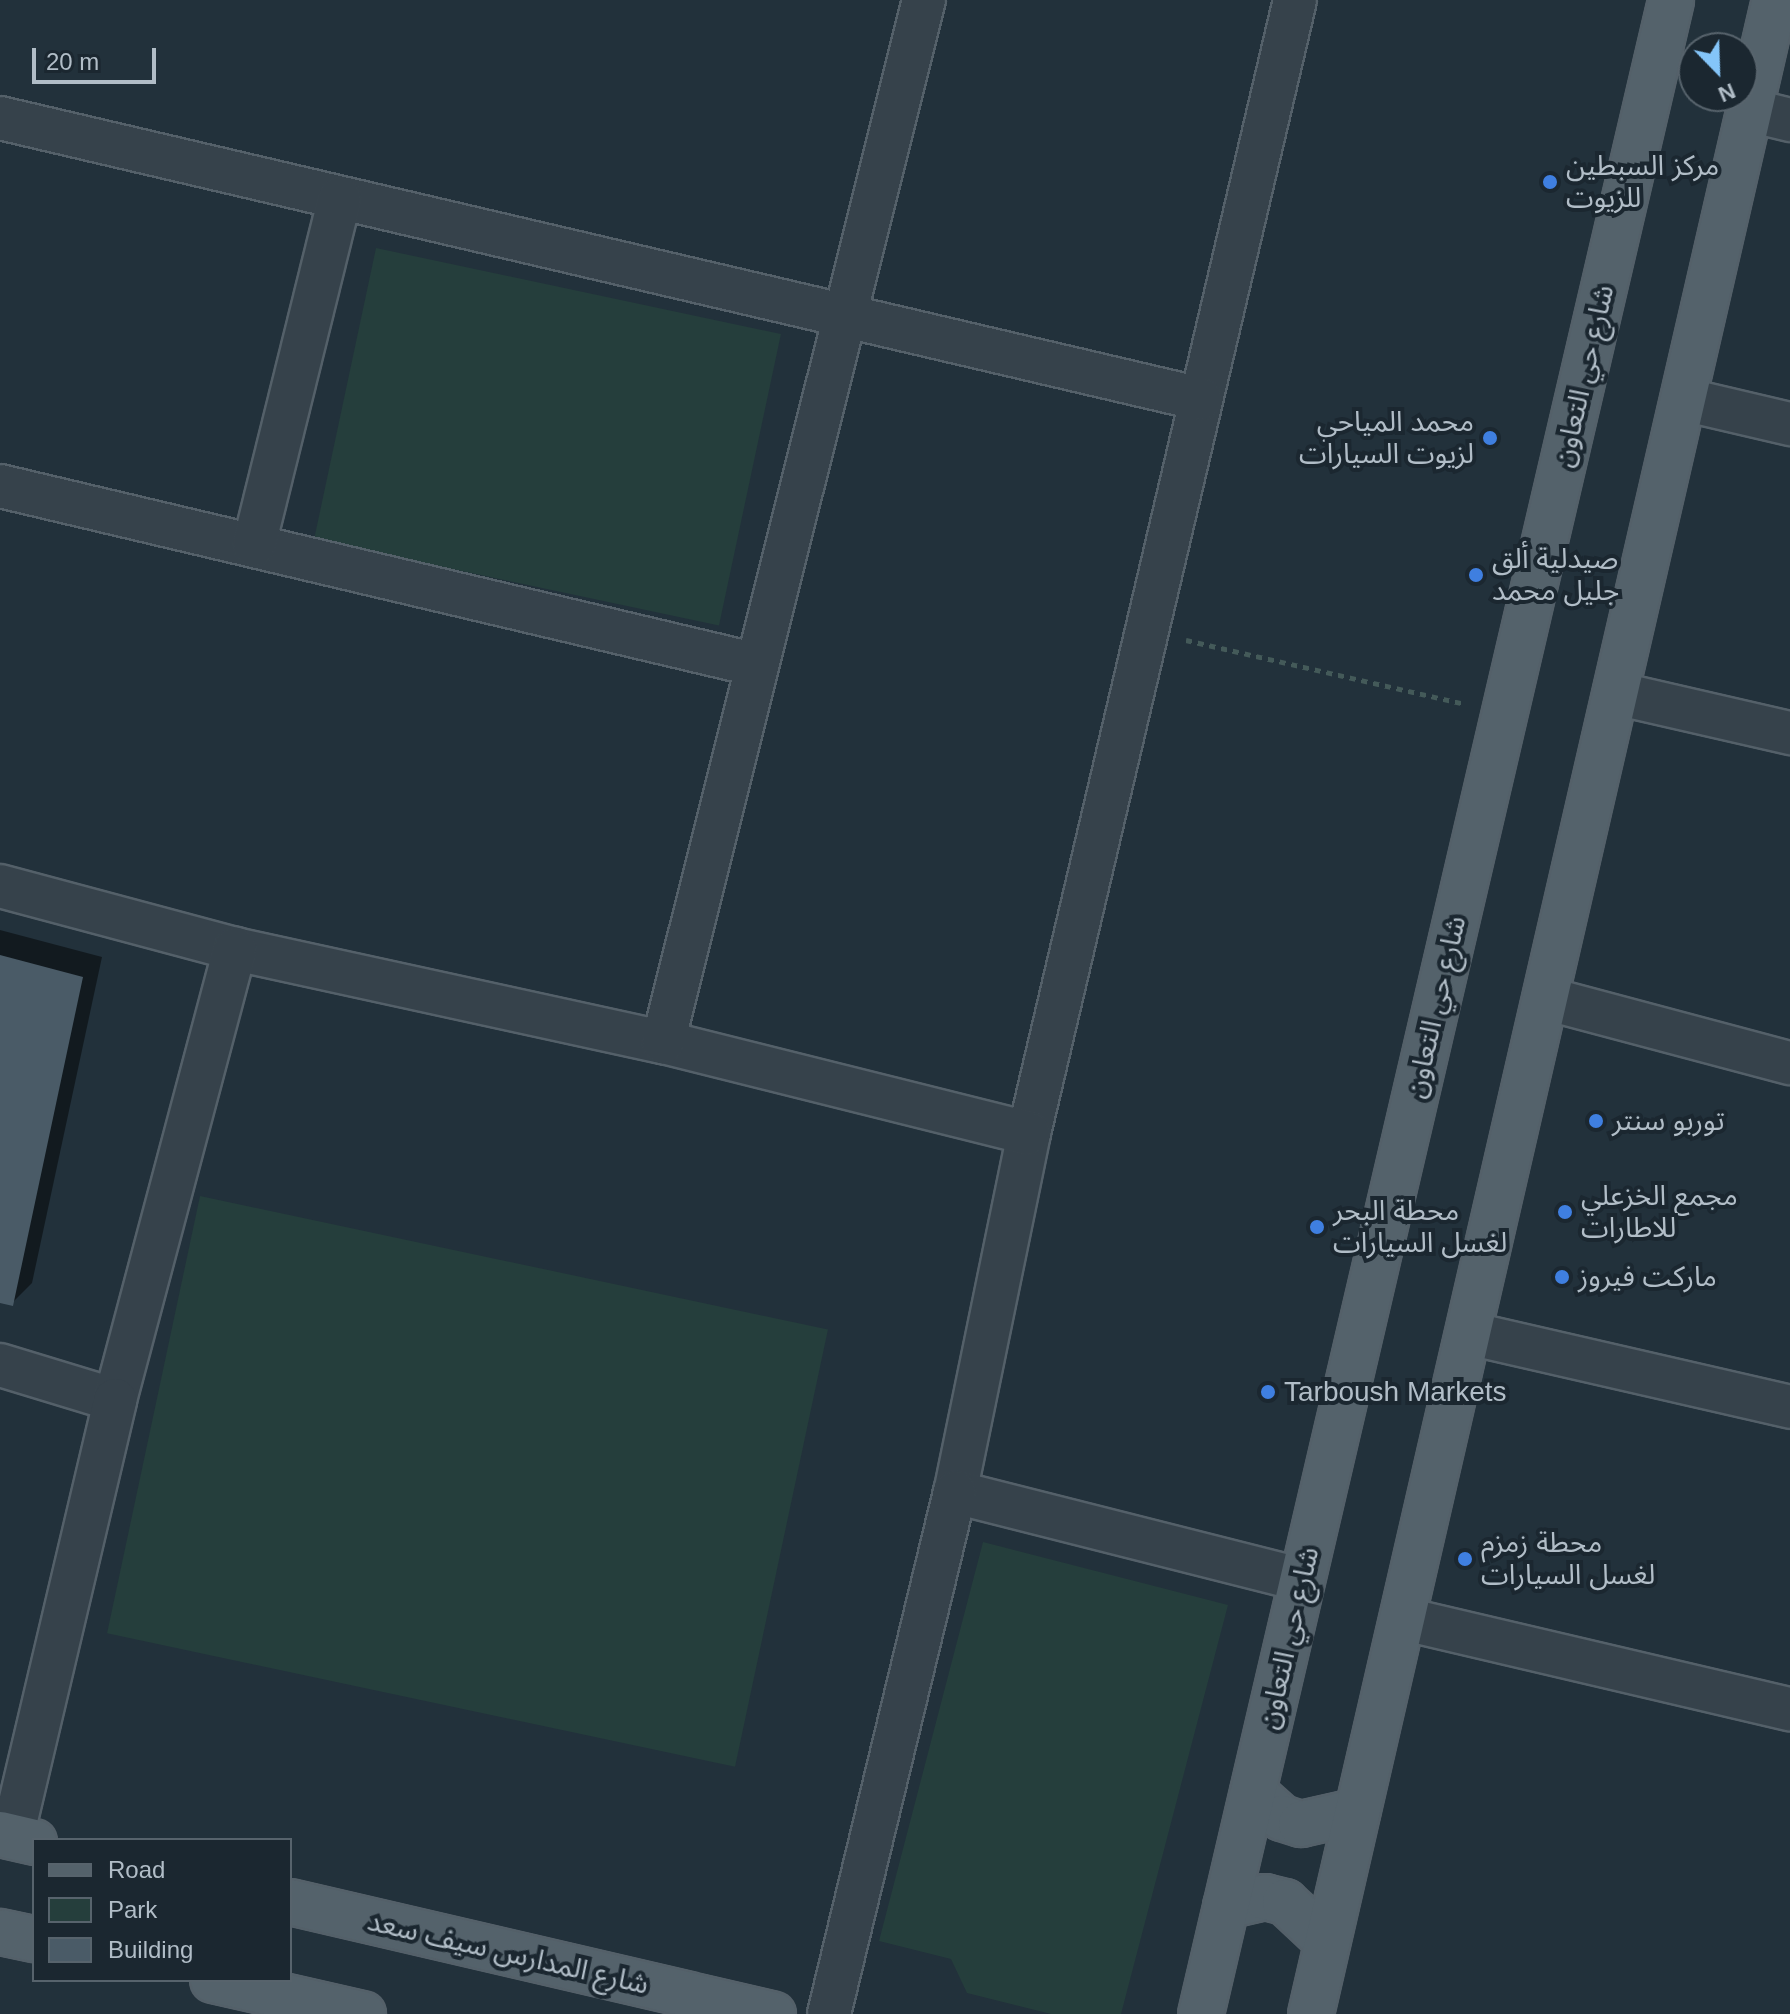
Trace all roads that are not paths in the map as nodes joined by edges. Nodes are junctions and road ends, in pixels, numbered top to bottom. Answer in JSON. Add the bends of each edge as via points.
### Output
{"nodes":[{"id":1,"x":924,"y":0,"type":"edge"},
{"id":2,"x":1295,"y":0,"type":"edge"},
{"id":3,"x":1671,"y":0,"type":"edge"},
{"id":4,"x":1775,"y":0,"type":"edge"},
{"id":5,"x":1770,"y":115,"type":"edge"},
{"id":6,"x":0,"y":118,"type":"edge"},
{"id":7,"x":340,"y":198,"type":"junction"},
{"id":8,"x":845,"y":316,"type":"junction"},
{"id":9,"x":1201,"y":399,"type":"junction"},
{"id":10,"x":1683,"y":399,"type":"junction"},
{"id":11,"x":1790,"y":424,"type":"edge"},
{"id":12,"x":0,"y":486,"type":"edge"},
{"id":13,"x":254,"y":545,"type":"junction"},
{"id":14,"x":757,"y":665,"type":"junction"},
{"id":15,"x":1615,"y":693,"type":"junction"},
{"id":16,"x":1790,"y":733,"type":"edge"},
{"id":17,"x":0,"y":886,"type":"edge"},
{"id":18,"x":235,"y":949,"type":"junction"},
{"id":19,"x":1545,"y":998,"type":"junction"},
{"id":20,"x":663,"y":1042,"type":"junction"},
{"id":21,"x":1790,"y":1063,"type":"edge"},
{"id":22,"x":1029,"y":1133,"type":"junction"},
{"id":23,"x":1468,"y":1333,"type":"junction"},
{"id":24,"x":0,"y":1365,"type":"edge"},
{"id":25,"x":115,"y":1400,"type":"junction"},
{"id":26,"x":1790,"y":1407,"type":"edge"},
{"id":27,"x":955,"y":1492,"type":"junction"},
{"id":28,"x":1302,"y":1580,"type":"junction"},
{"id":29,"x":1405,"y":1619,"type":"junction"},
{"id":30,"x":1790,"y":1709,"type":"edge"},
{"id":31,"x":1253,"y":1792,"type":"junction"},
{"id":32,"x":1358,"y":1811,"type":"junction"},
{"id":33,"x":15,"y":1838,"type":"edge"},
{"id":34,"x":292,"y":1902,"type":"edge"},
{"id":35,"x":1226,"y":1906,"type":"junction"},
{"id":36,"x":0,"y":1932,"type":"edge"},
{"id":37,"x":32,"y":1939,"type":"edge"},
{"id":38,"x":1327,"y":1941,"type":"junction"},
{"id":39,"x":230,"y":1982,"type":"edge"},
{"id":40,"x":256,"y":1985,"type":"edge"},
{"id":41,"x":363,"y":2014,"type":"edge"},
{"id":42,"x":773,"y":2014,"type":"edge"},
{"id":43,"x":829,"y":2014,"type":"edge"},
{"id":44,"x":1201,"y":2014,"type":"edge"},
{"id":45,"x":1311,"y":2014,"type":"edge"}],
"edges":[{"from":1,"to":8,"type":"street"},
{"from":2,"to":9,"type":"street"},
{"from":3,"to":28,"type":"main road","name":"شارع حي التعاون"},
{"from":4,"to":5,"type":"main road"},
{"from":5,"to":10,"type":"main road"},
{"from":6,"to":7,"type":"street"},
{"from":7,"to":8,"type":"street"},
{"from":7,"to":13,"type":"street"},
{"from":8,"to":9,"type":"street"},
{"from":8,"to":14,"type":"street"},
{"from":9,"to":22,"type":"street"},
{"from":10,"to":11,"type":"street"},
{"from":10,"to":15,"type":"main road"},
{"from":12,"to":13,"type":"street"},
{"from":13,"to":14,"type":"street"},
{"from":14,"to":20,"type":"street"},
{"from":15,"to":16,"type":"street"},
{"from":15,"to":19,"type":"main road"},
{"from":17,"to":18,"type":"street"},
{"from":18,"to":20,"type":"street"},
{"from":18,"to":25,"type":"street"},
{"from":19,"to":21,"type":"street"},
{"from":19,"to":23,"type":"main road"},
{"from":20,"to":22,"type":"street"},
{"from":22,"to":27,"type":"street"},
{"from":23,"to":26,"type":"street"},
{"from":23,"to":29,"type":"main road"},
{"from":24,"to":25,"type":"street"},
{"from":25,"to":33,"type":"street"},
{"from":27,"to":28,"type":"street"},
{"from":27,"to":43,"type":"street"},
{"from":28,"to":31,"type":"main road","name":"شارع حي التعاون"},
{"from":29,"to":30,"type":"street"},
{"from":29,"to":32,"type":"main road"},
{"from":31,"to":32,"type":"main road","via":[[1282,1818],[1301,1824]]},
{"from":31,"to":35,"type":"main road","name":"شارع حي التعاون"},
{"from":32,"to":38,"type":"main road"},
{"from":34,"to":42,"type":"main road","name":"شارع المدارس سيف سعد"},
{"from":35,"to":38,"type":"main road","via":[[1265,1897],[1285,1902]]},
{"from":35,"to":44,"type":"main road","name":"شارع حي التعاون"},
{"from":36,"to":37,"type":"main road"},
{"from":38,"to":45,"type":"main road"},
{"from":39,"to":40,"type":"main road"},
{"from":40,"to":41,"type":"main road"}]}
